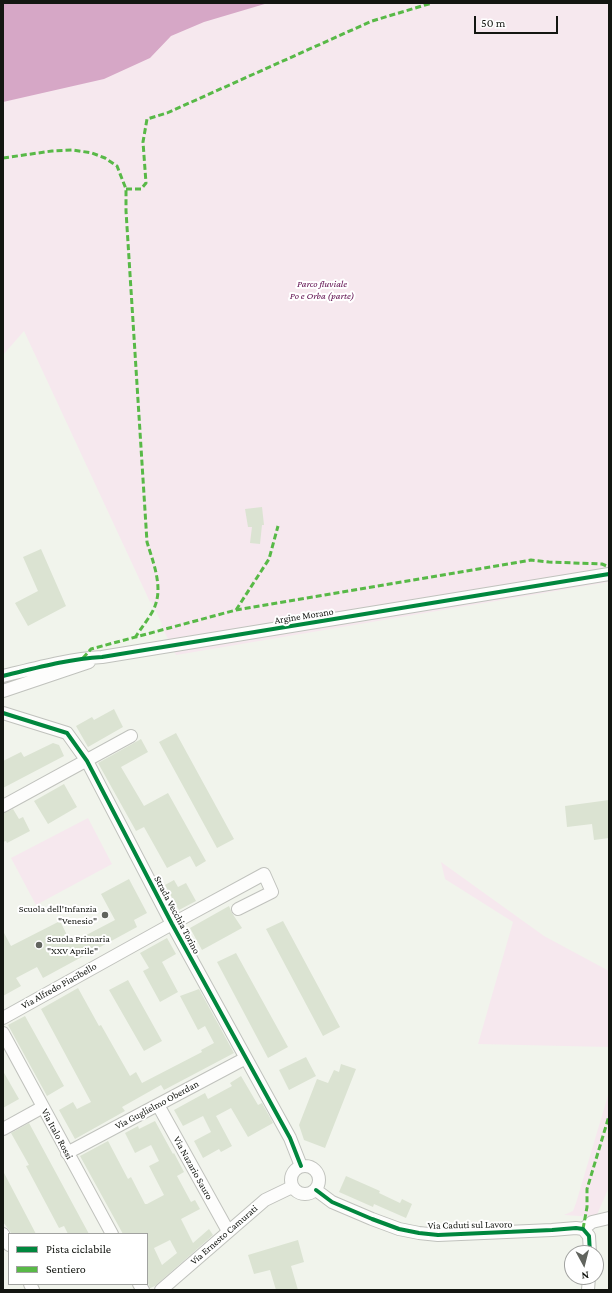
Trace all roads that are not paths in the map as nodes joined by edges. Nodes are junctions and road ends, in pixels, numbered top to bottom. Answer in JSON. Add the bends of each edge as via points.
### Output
{"nodes":[{"id":1,"x":609,"y":574,"type":"edge"},
{"id":2,"x":108,"y":656,"type":"junction"},
{"id":3,"x":3,"y":676,"type":"edge"},
{"id":4,"x":3,"y":691,"type":"edge"},
{"id":5,"x":3,"y":713,"type":"edge"},
{"id":6,"x":131,"y":736,"type":"dead end"},
{"id":7,"x":87,"y":761,"type":"junction"},
{"id":8,"x":3,"y":806,"type":"edge"},
{"id":9,"x":238,"y":909,"type":"dead end"},
{"id":10,"x":172,"y":924,"type":"junction"},
{"id":11,"x":3,"y":1018,"type":"edge"},
{"id":12,"x":3,"y":1034,"type":"edge"},
{"id":13,"x":246,"y":1058,"type":"junction"},
{"id":14,"x":158,"y":1104,"type":"junction"},
{"id":15,"x":43,"y":1107,"type":"junction"},
{"id":16,"x":3,"y":1129,"type":"edge"},
{"id":17,"x":68,"y":1153,"type":"junction"},
{"id":18,"x":301,"y":1166,"type":"junction"},
{"id":19,"x":292,"y":1187,"type":"junction"},
{"id":20,"x":316,"y":1190,"type":"junction"},
{"id":21,"x":609,"y":1218,"type":"edge"},
{"id":22,"x":583,"y":1229,"type":"junction"},
{"id":23,"x":228,"y":1231,"type":"junction"},
{"id":24,"x":111,"y":1233,"type":"edge"},
{"id":25,"x":3,"y":1234,"type":"edge"},
{"id":26,"x":8,"y":1243,"type":"edge"},
{"id":27,"x":590,"y":1245,"type":"edge"},
{"id":28,"x":161,"y":1290,"type":"edge"}],
"edges":[{"from":1,"to":2,"type":"street","name":"Argine Morano"},
{"from":2,"to":3,"type":"street","name":"Argine Morano","via":[[82,658]]},
{"from":2,"to":4,"type":"street","name":"Argine Morano"},
{"from":5,"to":7,"type":"street","name":"Strada Vecchia Torino","via":[[67,733]]},
{"from":6,"to":7,"type":"street"},
{"from":7,"to":8,"type":"street"},
{"from":7,"to":10,"type":"street","name":"Strada Vecchia Torino"},
{"from":9,"to":10,"type":"street","name":"Via Alfredo Piacibello","via":[[272,892],[264,874]]},
{"from":10,"to":11,"type":"street","name":"Via Alfredo Piacibello"},
{"from":10,"to":13,"type":"street","name":"Strada Vecchia Torino"},
{"from":12,"to":15,"type":"street","name":"Via Italo Rossi"},
{"from":13,"to":14,"type":"street","name":"Via Guglielmo Oberdan"},
{"from":13,"to":18,"type":"street","name":"Strada Vecchia Torino","via":[[290,1138]]},
{"from":14,"to":17,"type":"street","name":"Via Guglielmo Oberdan"},
{"from":14,"to":23,"type":"street","name":"Via Nazario Sauro"},
{"from":15,"to":16,"type":"street"},
{"from":15,"to":17,"type":"street","name":"Via Italo Rossi"},
{"from":17,"to":24,"type":"street","name":"Via Italo Rossi"},
{"from":18,"to":19,"type":"street","via":[[291,1174]]},
{"from":18,"to":20,"type":"street","via":[[310,1167],[317,1172],[319,1181]]},
{"from":19,"to":20,"type":"street","via":[[303,1195]]},
{"from":19,"to":23,"type":"street","name":"Via Ernesto Camurati","via":[[265,1200]]},
{"from":20,"to":22,"type":"street","name":"Via Caduti sul Lavoro","via":[[332,1202],[372,1219],[419,1233],[438,1235]]},
{"from":21,"to":22,"type":"street","via":[[592,1222]]},
{"from":22,"to":27,"type":"street","via":[[589,1236]]},
{"from":23,"to":28,"type":"street","name":"Via Ernesto Camurati"},
{"from":25,"to":26,"type":"street"}]}
